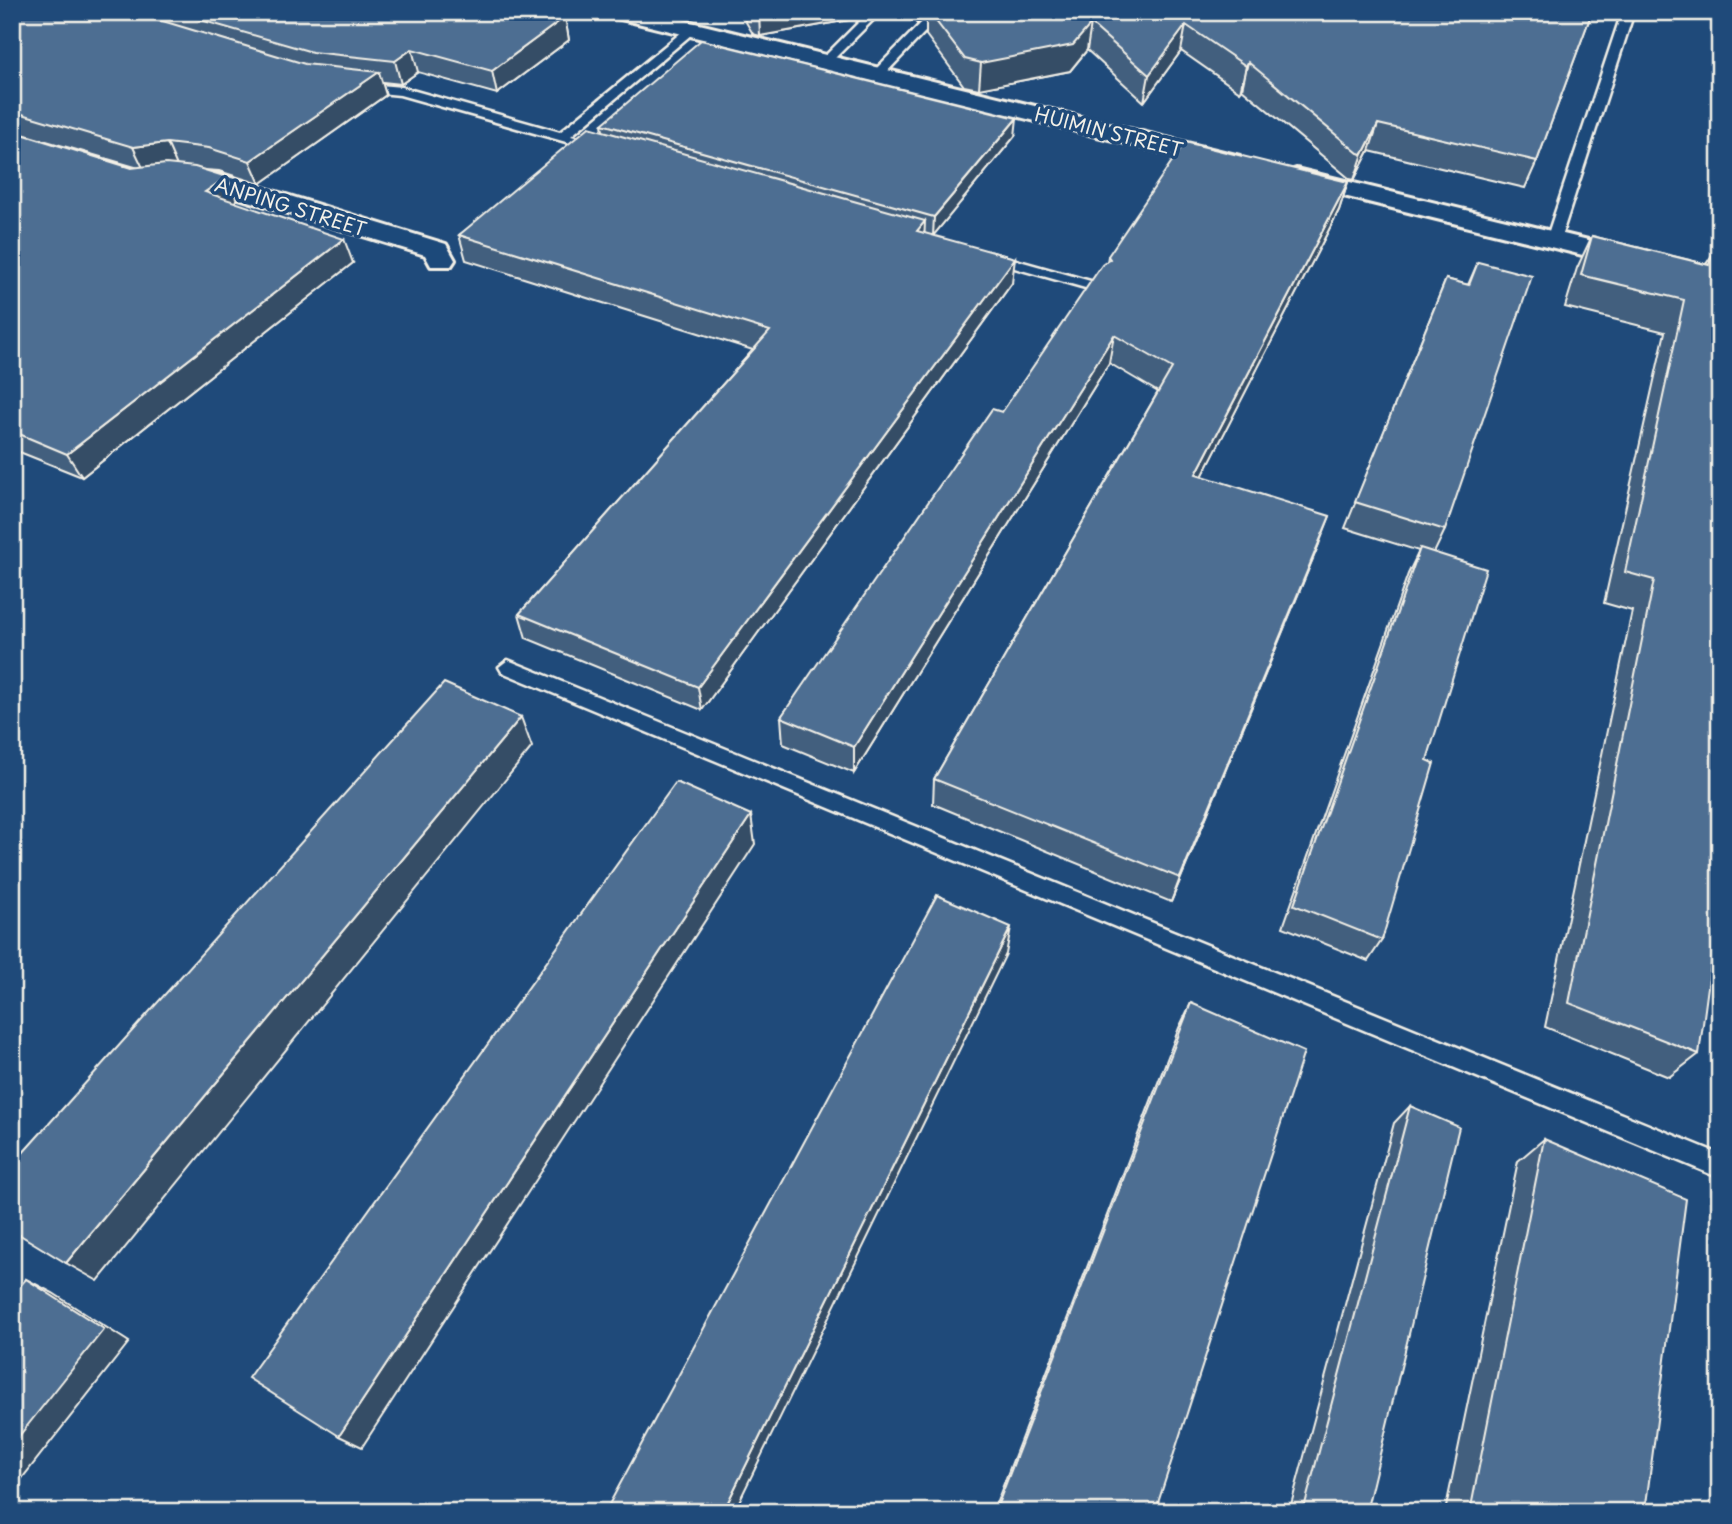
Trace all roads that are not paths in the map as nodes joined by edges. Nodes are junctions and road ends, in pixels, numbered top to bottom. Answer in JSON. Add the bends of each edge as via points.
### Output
{"nodes":[{"id":1,"x":621,"y":12,"type":"edge"},
{"id":2,"x":876,"y":12,"type":"edge"},
{"id":3,"x":939,"y":12,"type":"edge"},
{"id":4,"x":1628,"y":12,"type":"edge"},
{"id":5,"x":677,"y":21,"type":"edge"},
{"id":6,"x":824,"y":62,"type":"junction"},
{"id":7,"x":877,"y":75,"type":"junction"},
{"id":8,"x":341,"y":84,"type":"edge"},
{"id":9,"x":562,"y":137,"type":"junction"},
{"id":10,"x":616,"y":152,"type":"edge"},
{"id":11,"x":155,"y":180,"type":"edge"},
{"id":12,"x":1553,"y":240,"type":"junction"},
{"id":13,"x":976,"y":253,"type":"edge"},
{"id":14,"x":441,"y":260,"type":"dead end"},
{"id":15,"x":1720,"y":281,"type":"edge"},
{"id":16,"x":1096,"y":287,"type":"edge"},
{"id":17,"x":508,"y":667,"type":"dead end"},
{"id":18,"x":1720,"y":1166,"type":"edge"}],
"edges":[{"from":1,"to":5,"type":"street","name":"HUIMIN STREET"},
{"from":2,"to":6,"type":"lane"},
{"from":3,"to":7,"type":"lane"},
{"from":4,"to":12,"type":"lane"},
{"from":5,"to":6,"type":"street","name":"HUIMIN STREET"},
{"from":5,"to":9,"type":"lane"},
{"from":6,"to":7,"type":"street","name":"HUIMIN STREET"},
{"from":7,"to":12,"type":"street","name":"HUIMIN STREET"},
{"from":8,"to":9,"type":"lane","via":[[401,91]]},
{"from":9,"to":10,"type":"lane"},
{"from":11,"to":14,"type":"street","name":"ANPING STREET","via":[[209,180],[436,250]]},
{"from":12,"to":15,"type":"street","name":"HUIMIN STREET"},
{"from":13,"to":16,"type":"lane"},
{"from":17,"to":18,"type":"lane"}]}
